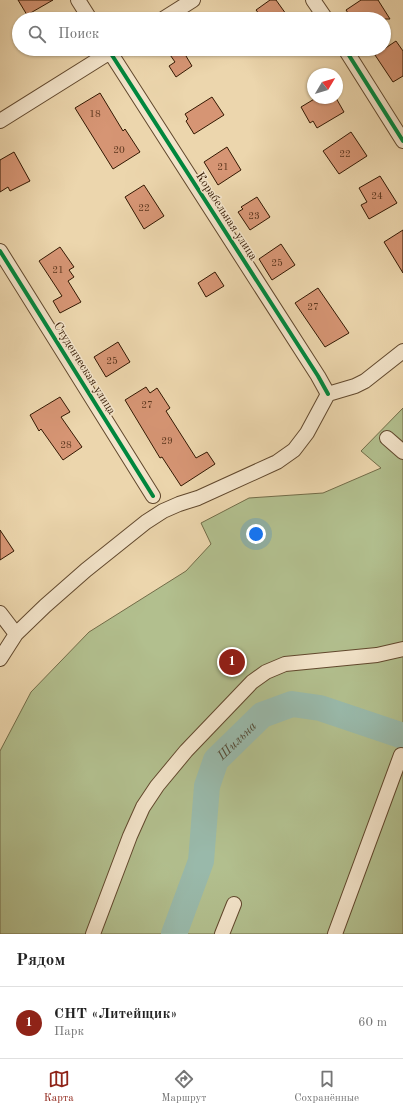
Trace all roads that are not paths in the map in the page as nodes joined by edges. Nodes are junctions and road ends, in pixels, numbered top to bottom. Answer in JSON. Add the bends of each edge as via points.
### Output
{"nodes":[{"id":1,"x":78,"y":0,"type":"edge"},
{"id":2,"x":193,"y":0,"type":"edge"},
{"id":3,"x":314,"y":0,"type":"edge"},
{"id":4,"x":86,"y":12,"type":"edge"},
{"id":5,"x":174,"y":12,"type":"edge"},
{"id":6,"x":322,"y":12,"type":"edge"},
{"id":7,"x":102,"y":56,"type":"edge"},
{"id":8,"x":115,"y":56,"type":"edge"},
{"id":9,"x":349,"y":56,"type":"edge"},
{"id":10,"x":0,"y":121,"type":"edge"},
{"id":11,"x":403,"y":141,"type":"edge"},
{"id":12,"x":0,"y":251,"type":"edge"},
{"id":13,"x":403,"y":351,"type":"edge"},
{"id":14,"x":328,"y":394,"type":"junction"},
{"id":15,"x":387,"y":438,"type":"dead end"},
{"id":16,"x":403,"y":452,"type":"edge"},
{"id":17,"x":153,"y":496,"type":"dead end"},
{"id":18,"x":0,"y":613,"type":"edge"},
{"id":19,"x":16,"y":634,"type":"junction"},
{"id":20,"x":403,"y":649,"type":"edge"},
{"id":21,"x":0,"y":659,"type":"edge"},
{"id":22,"x":401,"y":755,"type":"dead end"},
{"id":23,"x":234,"y":904,"type":"dead end"},
{"id":24,"x":93,"y":934,"type":"edge"},
{"id":25,"x":222,"y":934,"type":"edge"},
{"id":26,"x":335,"y":934,"type":"edge"}],
"edges":[{"from":1,"to":4,"type":"street"},
{"from":2,"to":5,"type":"street"},
{"from":3,"to":6,"type":"street"},
{"from":7,"to":10,"type":"street"},
{"from":8,"to":14,"type":"street","name":"Корабельная улица"},
{"from":9,"to":11,"type":"street"},
{"from":12,"to":17,"type":"street","name":"Студенческая улица"},
{"from":13,"to":14,"type":"street","via":[[365,381]]},
{"from":14,"to":19,"type":"street","via":[[307,433],[294,450],[277,462],[163,511],[146,522],[86,570]]},
{"from":15,"to":16,"type":"street"},
{"from":18,"to":19,"type":"street"},
{"from":19,"to":21,"type":"street"},
{"from":20,"to":24,"type":"street","via":[[378,655],[285,664],[266,672],[252,682],[186,751],[143,807]]},
{"from":22,"to":26,"type":"street"},
{"from":23,"to":25,"type":"street"}]}
